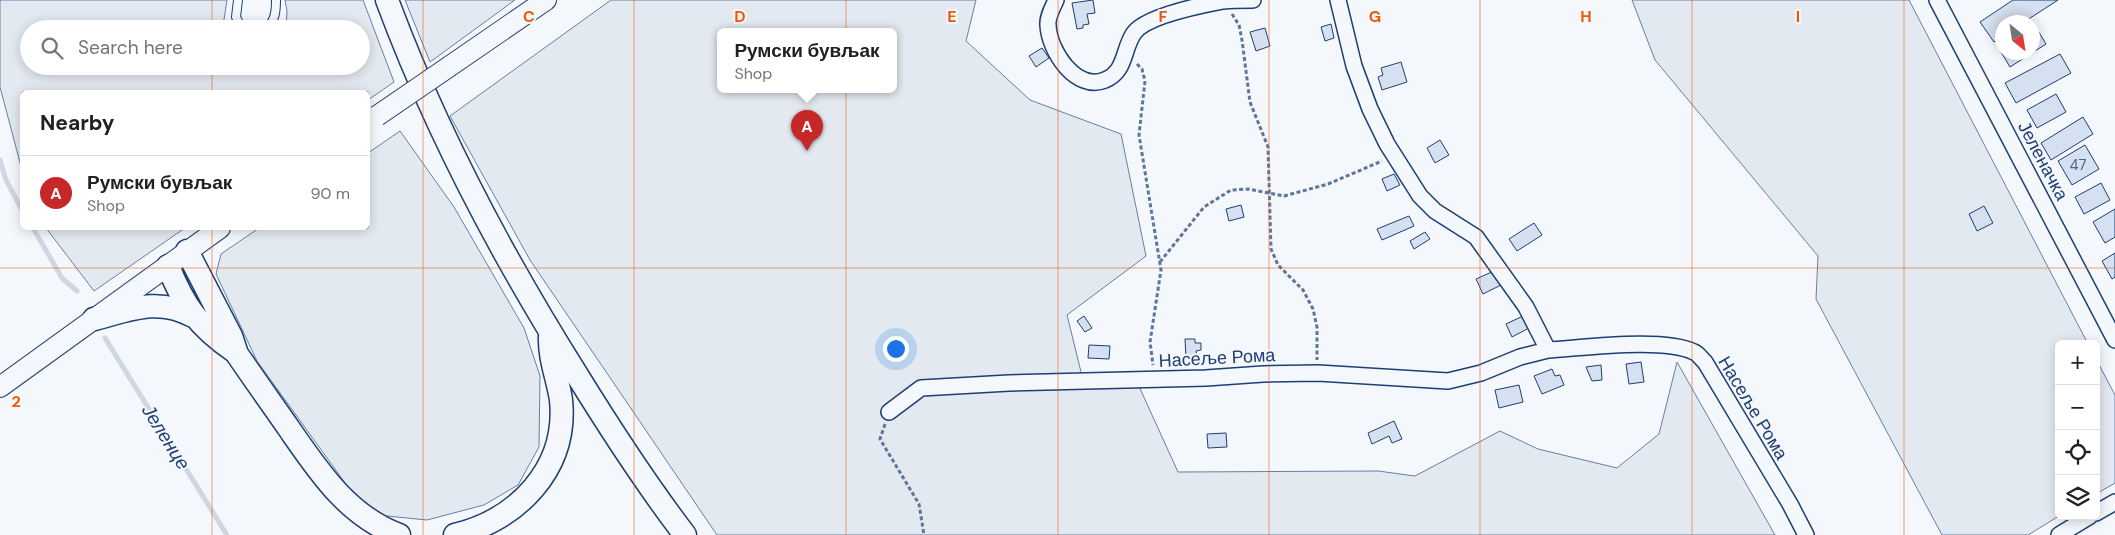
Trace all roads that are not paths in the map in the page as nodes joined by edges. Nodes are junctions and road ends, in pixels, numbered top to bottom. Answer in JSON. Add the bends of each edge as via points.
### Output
{"nodes":[{"id":1,"x":238,"y":0,"type":"edge"},
{"id":2,"x":276,"y":0,"type":"edge"},
{"id":3,"x":387,"y":0,"type":"edge"},
{"id":4,"x":546,"y":0,"type":"edge"},
{"id":5,"x":1056,"y":0,"type":"edge"},
{"id":6,"x":1224,"y":0,"type":"edge"},
{"id":7,"x":1253,"y":0,"type":"edge"},
{"id":8,"x":1338,"y":0,"type":"edge"},
{"id":9,"x":1937,"y":0,"type":"edge"},
{"id":10,"x":238,"y":20,"type":"edge"},
{"id":11,"x":274,"y":20,"type":"edge"},
{"id":12,"x":372,"y":119,"type":"edge"},
{"id":13,"x":217,"y":230,"type":"edge"},
{"id":14,"x":187,"y":251,"type":"junction"},
{"id":15,"x":168,"y":266,"type":"junction"},
{"id":16,"x":193,"y":316,"type":"junction"},
{"id":17,"x":94,"y":319,"type":"junction"},
{"id":18,"x":550,"y":333,"type":"junction"},
{"id":19,"x":2115,"y":340,"type":"edge"},
{"id":20,"x":1548,"y":350,"type":"junction"},
{"id":21,"x":237,"y":354,"type":"junction"},
{"id":22,"x":0,"y":386,"type":"edge"},
{"id":23,"x":889,"y":412,"type":"road end"},
{"id":24,"x":2115,"y":502,"type":"edge"},
{"id":25,"x":2100,"y":511,"type":"edge"},
{"id":26,"x":2083,"y":520,"type":"edge"},
{"id":27,"x":399,"y":535,"type":"edge"},
{"id":28,"x":455,"y":535,"type":"edge"},
{"id":29,"x":685,"y":535,"type":"edge"},
{"id":30,"x":1806,"y":535,"type":"edge"},
{"id":31,"x":2059,"y":535,"type":"edge"}],
"edges":[{"from":1,"to":10,"type":"lane"},
{"from":2,"to":11,"type":"lane"},
{"from":3,"to":18,"type":"main road","via":[[408,58],[436,119]]},
{"from":4,"to":12,"type":"main road","bridge":true},
{"from":5,"to":6,"type":"street","via":[[1047,22],[1049,37],[1072,73],[1092,84],[1115,74],[1134,33],[1144,24]]},
{"from":6,"to":7,"type":"street"},
{"from":8,"to":20,"type":"street","via":[[1354,66],[1370,109],[1394,156],[1420,196],[1435,211],[1476,237],[1526,307]]},
{"from":9,"to":19,"type":"street","name":"Јеленачка"},
{"from":13,"to":14,"type":"main road"},
{"from":14,"to":15,"type":"main road"},
{"from":14,"to":21,"type":"main road"},
{"from":15,"to":16,"type":"main road","via":[[181,298]]},
{"from":15,"to":17,"type":"main road"},
{"from":16,"to":17,"type":"main road","via":[[178,308],[160,305]]},
{"from":16,"to":21,"type":"main road"},
{"from":17,"to":22,"type":"main road"},
{"from":18,"to":28,"type":"main road","via":[[561,400],[560,426],[552,458],[532,491],[515,508],[481,527]]},
{"from":18,"to":29,"type":"main road","via":[[646,482]]},
{"from":20,"to":23,"type":"street","name":"Насеље Рома","via":[[1448,382],[1318,373],[1009,382],[921,388]]},
{"from":20,"to":30,"type":"street","name":"Насеље Рома","via":[[1641,344],[1695,352],[1705,362]]},
{"from":21,"to":27,"type":"main road","via":[[329,484],[366,519]]},
{"from":24,"to":25,"type":"street"},
{"from":26,"to":31,"type":"street"}]}
